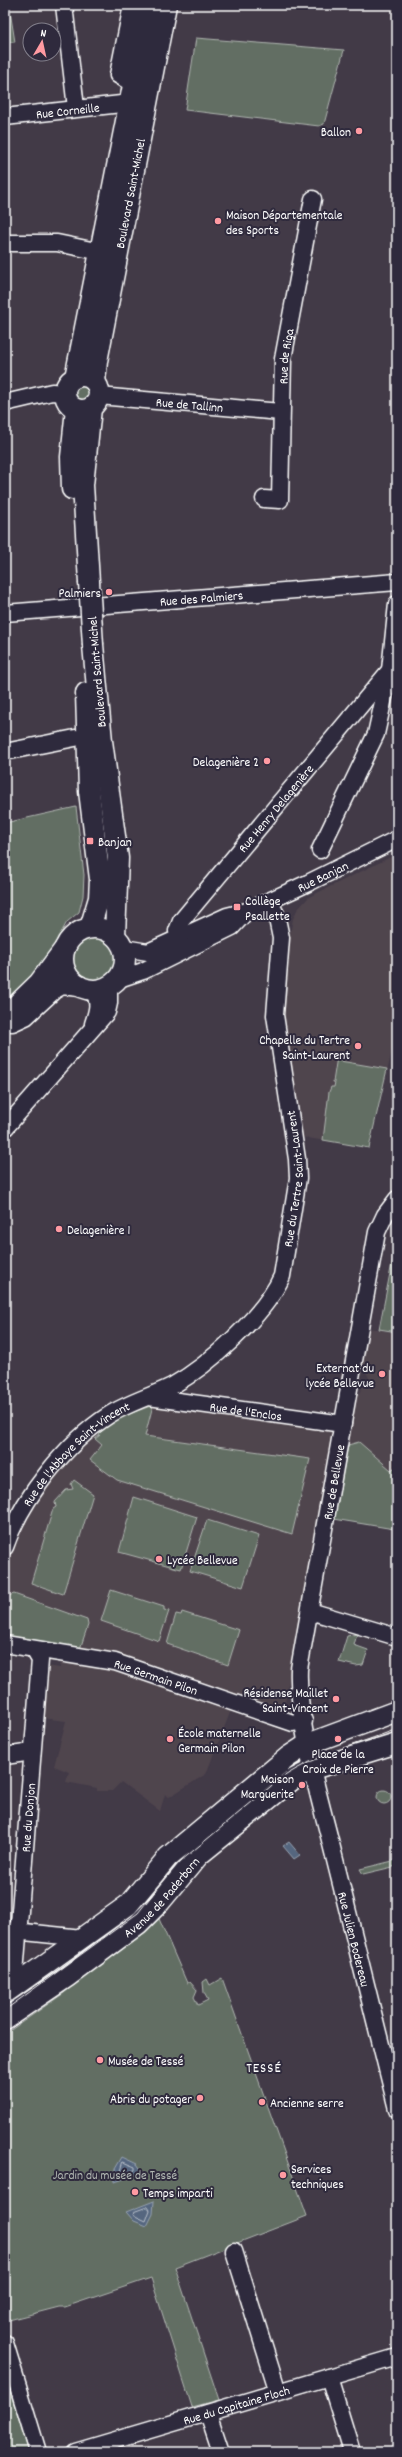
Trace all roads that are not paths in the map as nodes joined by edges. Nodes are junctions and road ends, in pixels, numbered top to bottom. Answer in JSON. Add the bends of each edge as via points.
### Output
{"nodes":[{"id":1,"x":64,"y":5,"type":"edge"},
{"id":2,"x":132,"y":5,"type":"edge"},
{"id":3,"x":149,"y":5,"type":"edge"},
{"id":4,"x":166,"y":5,"type":"edge"},
{"id":5,"x":132,"y":93,"type":"junction"},
{"id":6,"x":76,"y":108,"type":"junction"},
{"id":7,"x":5,"y":117,"type":"edge"},
{"id":8,"x":313,"y":199,"type":"dead end"},
{"id":9,"x":5,"y":243,"type":"edge"},
{"id":10,"x":100,"y":252,"type":"junction"},
{"id":11,"x":70,"y":386,"type":"junction"},
{"id":12,"x":90,"y":399,"type":"junction"},
{"id":13,"x":5,"y":403,"type":"edge"},
{"id":14,"x":281,"y":412,"type":"junction"},
{"id":15,"x":264,"y":498,"type":"dead end"},
{"id":16,"x":397,"y":582,"type":"edge"},
{"id":17,"x":397,"y":604,"type":"edge"},
{"id":18,"x":5,"y":613,"type":"edge"},
{"id":19,"x":89,"y":645,"type":"junction"},
{"id":20,"x":390,"y":670,"type":"junction"},
{"id":21,"x":75,"y":738,"type":"dead end"},
{"id":22,"x":5,"y":752,"type":"edge"},
{"id":23,"x":397,"y":839,"type":"edge"},
{"id":24,"x":320,"y":850,"type":"dead end"},
{"id":25,"x":269,"y":901,"type":"junction"},
{"id":26,"x":90,"y":928,"type":"junction"},
{"id":27,"x":119,"y":942,"type":"junction"},
{"id":28,"x":181,"y":945,"type":"junction"},
{"id":29,"x":65,"y":948,"type":"junction"},
{"id":30,"x":100,"y":986,"type":"junction"},
{"id":31,"x":5,"y":1016,"type":"edge"},
{"id":32,"x":5,"y":1024,"type":"edge"},
{"id":33,"x":5,"y":1128,"type":"edge"},
{"id":34,"x":397,"y":1199,"type":"edge"},
{"id":35,"x":149,"y":1397,"type":"junction"},
{"id":36,"x":343,"y":1424,"type":"junction"},
{"id":37,"x":5,"y":1547,"type":"edge"},
{"id":38,"x":310,"y":1611,"type":"junction"},
{"id":39,"x":397,"y":1637,"type":"edge"},
{"id":40,"x":5,"y":1644,"type":"edge"},
{"id":41,"x":34,"y":1650,"type":"junction"},
{"id":42,"x":397,"y":1711,"type":"edge"},
{"id":43,"x":304,"y":1721,"type":"junction"},
{"id":44,"x":397,"y":1742,"type":"edge"},
{"id":45,"x":308,"y":1744,"type":"junction"},
{"id":46,"x":32,"y":1752,"type":"junction"},
{"id":47,"x":5,"y":1756,"type":"edge"},
{"id":48,"x":313,"y":1769,"type":"junction"},
{"id":49,"x":12,"y":1931,"type":"edge"},
{"id":50,"x":82,"y":1938,"type":"junction"},
{"id":51,"x":10,"y":1990,"type":"edge"},
{"id":52,"x":5,"y":2019,"type":"edge"},
{"id":53,"x":397,"y":2109,"type":"edge"},
{"id":54,"x":234,"y":2251,"type":"dead end"},
{"id":55,"x":5,"y":2343,"type":"edge"},
{"id":56,"x":397,"y":2357,"type":"edge"},
{"id":57,"x":329,"y":2377,"type":"junction"},
{"id":58,"x":278,"y":2392,"type":"junction"},
{"id":59,"x":208,"y":2413,"type":"junction"},
{"id":60,"x":38,"y":2452,"type":"edge"},
{"id":61,"x":75,"y":2452,"type":"edge"},
{"id":62,"x":221,"y":2452,"type":"edge"},
{"id":63,"x":352,"y":2452,"type":"edge"}],
"edges":[{"from":1,"to":6,"type":"street"},
{"from":2,"to":5,"type":"street","via":[[118,75]]},
{"from":3,"to":5,"type":"main road","name":"Boulevard Saint-Michel"},
{"from":4,"to":12,"type":"main road","name":"Boulevard Saint-Michel"},
{"from":5,"to":6,"type":"street","name":"Rue Corneille"},
{"from":5,"to":10,"type":"main road","name":"Boulevard Saint-Michel"},
{"from":6,"to":7,"type":"street","name":"Rue Corneille"},
{"from":8,"to":14,"type":"street","name":"Rue de Riga","via":[[283,359]]},
{"from":9,"to":10,"type":"street","via":[[57,243]]},
{"from":10,"to":11,"type":"main road","name":"Boulevard Saint-Michel"},
{"from":11,"to":12,"type":"main road","via":[[69,404]]},
{"from":11,"to":12,"type":"main road","via":[[86,377]]},
{"from":11,"to":13,"type":"street"},
{"from":12,"to":14,"type":"street","name":"Rue de Tallinn"},
{"from":12,"to":19,"type":"main road","name":"Boulevard Saint-Michel","via":[[71,458]]},
{"from":14,"to":15,"type":"street","name":"Rue de Riga","via":[[280,500]]},
{"from":16,"to":18,"type":"street","name":"Rue des Palmiers"},
{"from":17,"to":20,"type":"street"},
{"from":19,"to":26,"type":"main road","name":"Boulevard Saint-Michel","via":[[89,791],[100,879],[99,898]]},
{"from":19,"to":27,"type":"main road","name":"Boulevard Saint-Michel","via":[[118,858]]},
{"from":20,"to":24,"type":"street","via":[[376,734]]},
{"from":20,"to":28,"type":"street","name":"Rue Henry Delagenière","via":[[181,921],[177,932]]},
{"from":21,"to":22,"type":"street"},
{"from":23,"to":25,"type":"street","name":"Rue Banjan"},
{"from":25,"to":28,"type":"street","name":"Rue Banjan","via":[[247,911],[232,927]]},
{"from":25,"to":35,"type":"street","name":"Rue du Tertre Saint-Laurent","via":[[276,914],[281,938],[275,1015],[298,1178],[282,1276],[278,1287],[233,1342],[182,1379]]},
{"from":26,"to":27,"type":"main road","via":[[104,930]]},
{"from":26,"to":29,"type":"main road","via":[[75,935]]},
{"from":27,"to":28,"type":"street","name":"Rue Banjan","via":[[148,952]]},
{"from":27,"to":30,"type":"main road","via":[[125,966]]},
{"from":28,"to":30,"type":"street","name":"Rue Banjan"},
{"from":29,"to":30,"type":"main road","via":[[65,969],[69,977]]},
{"from":29,"to":31,"type":"main road","via":[[39,983]]},
{"from":30,"to":32,"type":"main road","via":[[62,984],[26,1015]]},
{"from":30,"to":33,"type":"street","via":[[97,996],[98,1008],[92,1028]]},
{"from":34,"to":36,"type":"street","name":"Rue de Bellevue","via":[[377,1232]]},
{"from":35,"to":36,"type":"street","name":"Rue de l'Enclos"},
{"from":35,"to":37,"type":"street","name":"Rue de l'Abbaye Saint-Vincent","via":[[110,1414],[87,1430],[39,1484],[8,1536]]},
{"from":36,"to":38,"type":"street","name":"Rue de Bellevue"},
{"from":38,"to":39,"type":"street"},
{"from":38,"to":43,"type":"street","name":"Rue de Bellevue","via":[[299,1670],[299,1700]]},
{"from":40,"to":41,"type":"street","name":"Rue Germain Pilon"},
{"from":41,"to":43,"type":"street","name":"Rue Germain Pilon","via":[[115,1662],[293,1722]]},
{"from":41,"to":46,"type":"street","name":"Rue du Donjon","via":[[40,1660]]},
{"from":42,"to":45,"type":"main road","name":"Avenue de Paderborn"},
{"from":43,"to":45,"type":"street","name":"Rue de Bellevue"},
{"from":44,"to":48,"type":"main road","name":"Avenue de Paderborn"},
{"from":45,"to":48,"type":"street","name":"Rue de Bellevue"},
{"from":45,"to":50,"type":"main road","name":"Avenue de Paderborn","via":[[226,1807],[168,1857],[128,1905]]},
{"from":46,"to":47,"type":"street"},
{"from":46,"to":49,"type":"street","name":"Rue du Donjon"},
{"from":48,"to":52,"type":"main road","name":"Avenue de Paderborn","via":[[292,1780],[199,1855],[138,1924]]},
{"from":48,"to":53,"type":"street","name":"Rue Julien Bodereau"},
{"from":49,"to":50,"type":"street"},
{"from":49,"to":51,"type":"street","name":"Rue du Donjon"},
{"from":50,"to":51,"type":"main road","name":"Avenue de Paderborn"},
{"from":54,"to":58,"type":"street"},
{"from":55,"to":60,"type":"street"},
{"from":56,"to":57,"type":"street","name":"Rue du Capitaine Floch"},
{"from":57,"to":58,"type":"street","name":"Rue du Capitaine Floch"},
{"from":57,"to":63,"type":"street"},
{"from":58,"to":59,"type":"street","name":"Rue du Capitaine Floch"},
{"from":59,"to":61,"type":"street","name":"Rue du Capitaine Floch"},
{"from":59,"to":62,"type":"street"}]}
